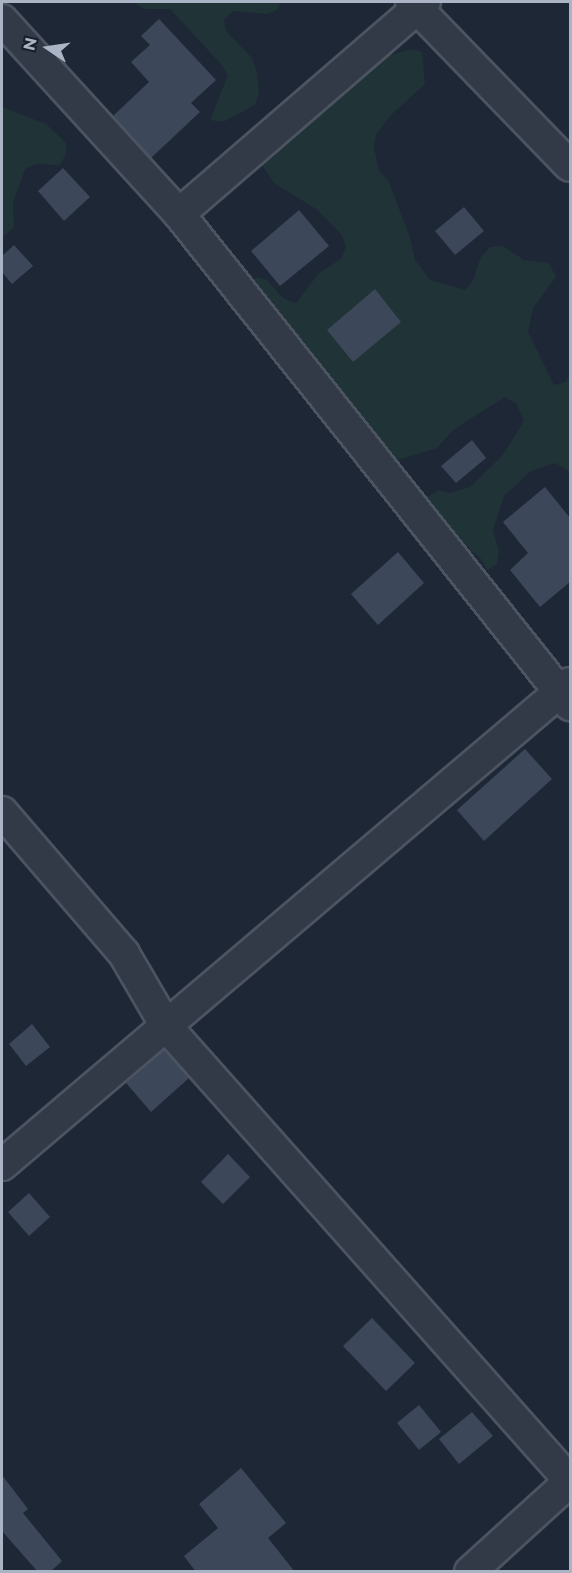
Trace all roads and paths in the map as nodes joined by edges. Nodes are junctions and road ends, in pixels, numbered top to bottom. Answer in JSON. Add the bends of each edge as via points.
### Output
{"nodes":[{"id":1,"x":418,"y":4,"type":"edge"},
{"id":2,"x":2,"y":20,"type":"edge"},
{"id":3,"x":570,"y":166,"type":"edge"},
{"id":4,"x":179,"y":214,"type":"junction"},
{"id":5,"x":567,"y":694,"type":"edge"},
{"id":6,"x":2,"y":812,"type":"edge"},
{"id":7,"x":166,"y":1026,"type":"junction"},
{"id":8,"x":2,"y":1165,"type":"edge"},
{"id":9,"x":570,"y":1481,"type":"edge"},
{"id":10,"x":470,"y":1572,"type":"edge"}],
"edges":[{"from":1,"to":3,"type":"street"},
{"from":1,"to":4,"type":"street"},
{"from":2,"to":4,"type":"street"},
{"from":4,"to":5,"type":"street"},
{"from":5,"to":7,"type":"street"},
{"from":6,"to":7,"type":"street","via":[[124,954]]},
{"from":7,"to":8,"type":"street"},
{"from":7,"to":9,"type":"street"},
{"from":9,"to":10,"type":"street"}]}
